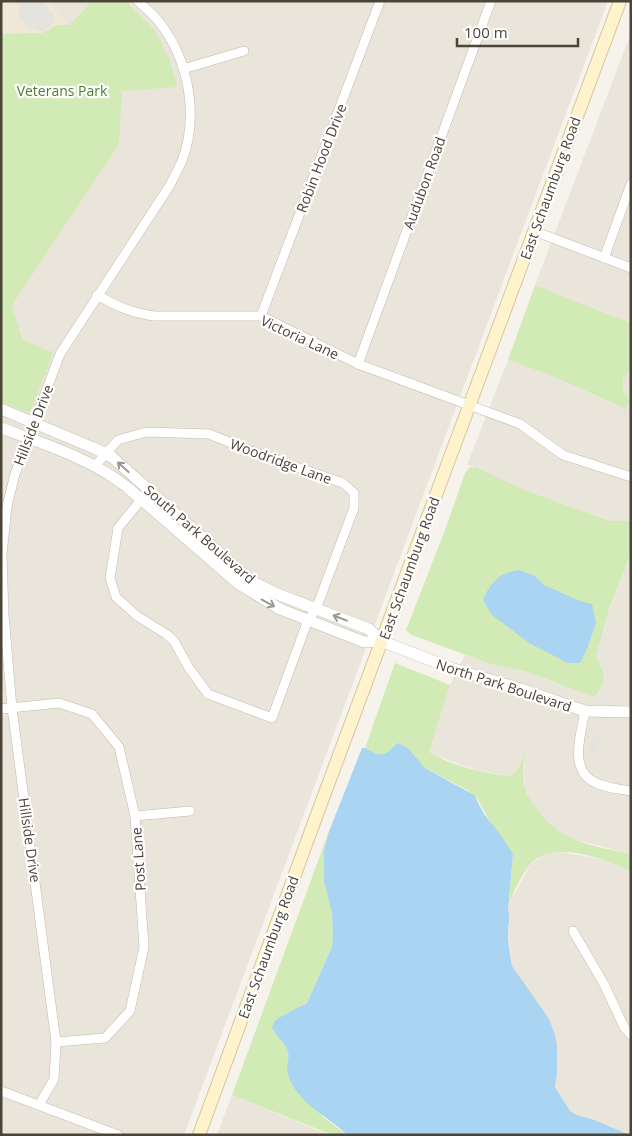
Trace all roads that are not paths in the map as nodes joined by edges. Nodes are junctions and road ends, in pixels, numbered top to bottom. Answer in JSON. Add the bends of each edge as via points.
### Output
{"nodes":[{"id":1,"x":138,"y":1,"type":"edge"},
{"id":2,"x":380,"y":1,"type":"edge"},
{"id":3,"x":491,"y":1,"type":"edge"},
{"id":4,"x":620,"y":1,"type":"edge"},
{"id":5,"x":244,"y":51,"type":"dead end"},
{"id":6,"x":183,"y":69,"type":"junction"},
{"id":7,"x":631,"y":184,"type":"edge"},
{"id":8,"x":534,"y":231,"type":"junction"},
{"id":9,"x":604,"y":258,"type":"junction"},
{"id":10,"x":631,"y":268,"type":"edge"},
{"id":11,"x":97,"y":295,"type":"junction"},
{"id":12,"x":261,"y":316,"type":"junction"},
{"id":13,"x":358,"y":364,"type":"junction"},
{"id":14,"x":470,"y":404,"type":"junction"},
{"id":15,"x":1,"y":409,"type":"edge"},
{"id":16,"x":34,"y":422,"type":"junction"},
{"id":17,"x":1,"y":428,"type":"edge"},
{"id":18,"x":28,"y":438,"type":"junction"},
{"id":19,"x":105,"y":453,"type":"junction"},
{"id":20,"x":95,"y":466,"type":"junction"},
{"id":21,"x":631,"y":476,"type":"edge"},
{"id":22,"x":149,"y":490,"type":"junction"},
{"id":23,"x":141,"y":500,"type":"junction"},
{"id":24,"x":3,"y":528,"type":"edge"},
{"id":25,"x":316,"y":609,"type":"junction"},
{"id":26,"x":2,"y":615,"type":"edge"},
{"id":27,"x":308,"y":620,"type":"junction"},
{"id":28,"x":381,"y":641,"type":"junction"},
{"id":29,"x":12,"y":708,"type":"junction"},
{"id":30,"x":1,"y":709,"type":"edge"},
{"id":31,"x":584,"y":711,"type":"junction"},
{"id":32,"x":631,"y":712,"type":"edge"},
{"id":33,"x":631,"y":791,"type":"edge"},
{"id":34,"x":190,"y":811,"type":"dead end"},
{"id":35,"x":134,"y":816,"type":"junction"},
{"id":36,"x":573,"y":931,"type":"dead end"},
{"id":37,"x":631,"y":1035,"type":"edge"},
{"id":38,"x":56,"y":1042,"type":"junction"},
{"id":39,"x":1,"y":1091,"type":"edge"},
{"id":40,"x":39,"y":1105,"type":"junction"},
{"id":41,"x":118,"y":1135,"type":"edge"},
{"id":42,"x":199,"y":1135,"type":"edge"}],
"edges":[{"from":1,"to":6,"type":"street","name":"Hillside Drive","via":[[167,34]]},
{"from":2,"to":12,"type":"street","name":"Robin Hood Drive"},
{"from":3,"to":13,"type":"street","name":"Audubon Road"},
{"from":4,"to":8,"type":"main road","name":"East Schaumburg Road"},
{"from":5,"to":6,"type":"street"},
{"from":6,"to":11,"type":"street","name":"Hillside Drive","via":[[190,113],[182,160],[170,185]]},
{"from":7,"to":9,"type":"street"},
{"from":8,"to":9,"type":"street"},
{"from":8,"to":14,"type":"main road","name":"East Schaumburg Road"},
{"from":9,"to":10,"type":"street"},
{"from":11,"to":12,"type":"street","name":"Victoria Lane","via":[[138,314]]},
{"from":11,"to":16,"type":"street","name":"Hillside Drive","via":[[60,354]]},
{"from":12,"to":13,"type":"street","name":"Victoria Lane"},
{"from":13,"to":14,"type":"street","name":"Victoria Lane"},
{"from":14,"to":21,"type":"street","name":"Victoria Lane","via":[[520,424],[563,455]]},
{"from":14,"to":28,"type":"main road","name":"East Schaumburg Road"},
{"from":15,"to":16,"type":"street","name":"South Park Boulevard"},
{"from":16,"to":18,"type":"street","name":"Hillside Drive"},
{"from":16,"to":19,"type":"street","name":"South Park Boulevard"},
{"from":17,"to":18,"type":"street","name":"South Park Boulevard"},
{"from":18,"to":20,"type":"street","name":"South Park Boulevard"},
{"from":18,"to":24,"type":"street","name":"Hillside Drive","via":[[14,474]]},
{"from":19,"to":20,"type":"street","name":"Woodridge Lane"},
{"from":22,"to":19,"type":"street","name":"South Park Boulevard","one_way":true},
{"from":19,"to":25,"type":"street","name":"Woodridge Lane","via":[[118,440],[146,432],[209,434],[343,483],[354,493],[354,508]]},
{"from":20,"to":23,"type":"street","name":"South Park Boulevard","via":[[117,479]]},
{"from":22,"to":23,"type":"street"},
{"from":22,"to":25,"type":"street","name":"South Park Boulevard","via":[[250,580]]},
{"from":23,"to":27,"type":"street","name":"South Park Boulevard","one_way":true,"via":[[245,589]]},
{"from":23,"to":27,"type":"street","name":"Woodridge Lane","via":[[118,528],[110,578],[116,598],[174,641],[208,694],[272,718]]},
{"from":24,"to":26,"type":"street","name":"Hillside Drive"},
{"from":25,"to":27,"type":"street","name":"Woodridge Lane"},
{"from":28,"to":25,"type":"street","name":"South Park Boulevard","one_way":true,"via":[[369,629]]},
{"from":26,"to":29,"type":"street","name":"Hillside Drive"},
{"from":27,"to":28,"type":"street","name":"South Park Boulevard","via":[[364,642]]},
{"from":28,"to":31,"type":"street","name":"North Park Boulevard","via":[[451,668]]},
{"from":28,"to":42,"type":"main road","name":"East Schaumburg Road"},
{"from":29,"to":30,"type":"street","name":"Post Lane"},
{"from":29,"to":35,"type":"street","name":"Post Lane","via":[[59,703],[92,714],[119,747]]},
{"from":29,"to":38,"type":"street","name":"Hillside Drive"},
{"from":31,"to":32,"type":"street","name":"North Park Boulevard"},
{"from":31,"to":33,"type":"street","via":[[578,749],[578,762],[583,772],[596,783]]},
{"from":34,"to":35,"type":"street"},
{"from":35,"to":38,"type":"street","name":"Post Lane","via":[[144,947],[130,1011],[105,1038]]},
{"from":36,"to":37,"type":"street"},
{"from":38,"to":40,"type":"street","name":"Hillside Drive","via":[[54,1079]]},
{"from":39,"to":40,"type":"street"},
{"from":40,"to":41,"type":"street"}]}
